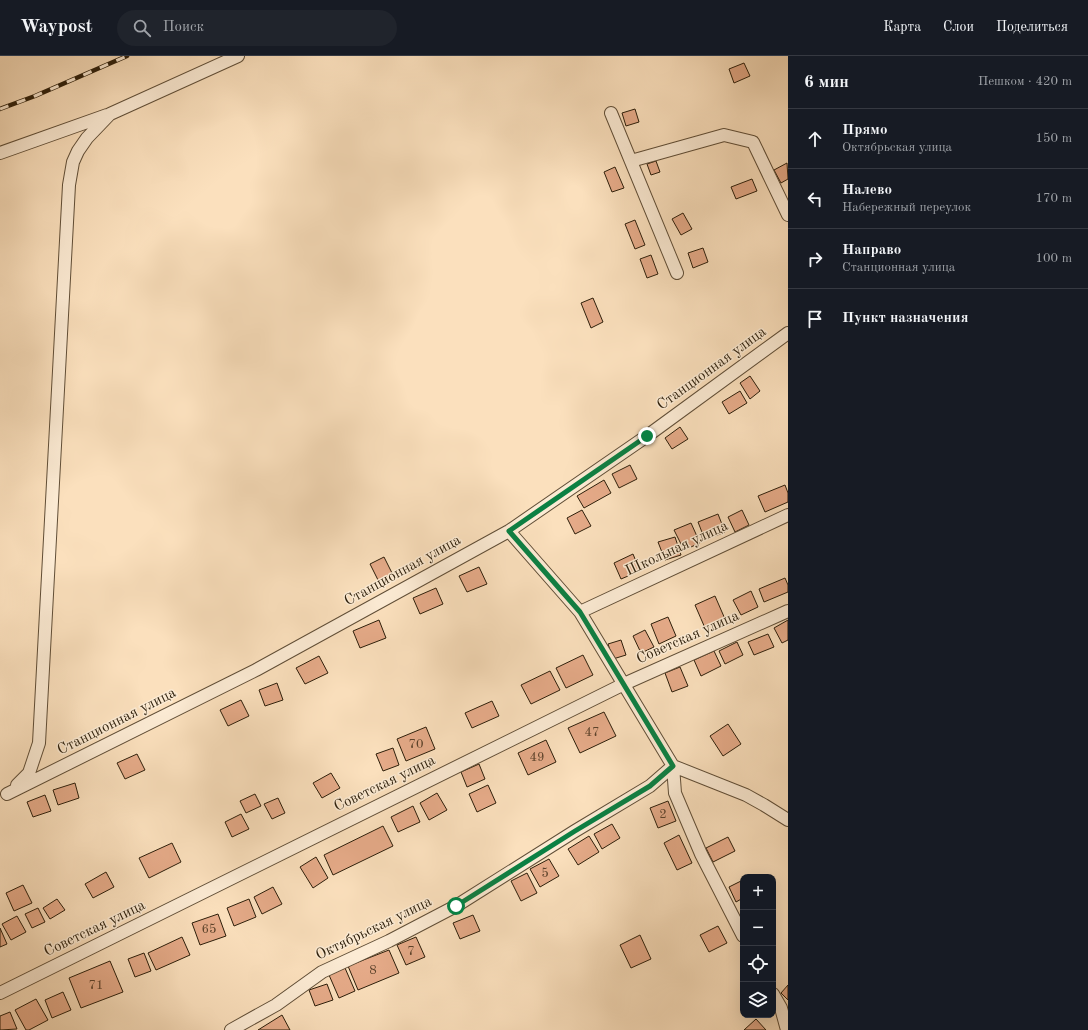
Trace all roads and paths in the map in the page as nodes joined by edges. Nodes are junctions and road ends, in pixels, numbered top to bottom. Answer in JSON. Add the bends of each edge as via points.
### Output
{"nodes":[{"id":1,"x":238,"y":56,"type":"edge"},
{"id":2,"x":611,"y":113,"type":"dead end"},
{"id":3,"x":110,"y":114,"type":"junction"},
{"id":4,"x":0,"y":153,"type":"edge"},
{"id":5,"x":631,"y":161,"type":"junction"},
{"id":6,"x":788,"y":215,"type":"edge"},
{"id":7,"x":677,"y":273,"type":"dead end"},
{"id":8,"x":788,"y":333,"type":"edge"},
{"id":9,"x":788,"y":515,"type":"edge"},
{"id":10,"x":509,"y":531,"type":"junction"},
{"id":11,"x":788,"y":611,"type":"edge"},
{"id":12,"x":580,"y":612,"type":"junction"},
{"id":13,"x":624,"y":684,"type":"junction"},
{"id":14,"x":673,"y":766,"type":"junction"},
{"id":15,"x":4,"y":796,"type":"edge"},
{"id":16,"x":788,"y":820,"type":"edge"},
{"id":17,"x":740,"y":930,"type":"edge"},
{"id":18,"x":0,"y":994,"type":"edge"},
{"id":19,"x":776,"y":999,"type":"edge"},
{"id":20,"x":231,"y":1030,"type":"edge"},
{"id":21,"x":787,"y":1030,"type":"edge"}],
"edges":[{"from":1,"to":3,"type":"street"},
{"from":2,"to":5,"type":"street"},
{"from":3,"to":4,"type":"street"},
{"from":3,"to":15,"type":"street","via":[[78,151],[68,185],[39,743],[29,773]]},
{"from":5,"to":6,"type":"street","via":[[724,134],[753,142]]},
{"from":5,"to":7,"type":"street"},
{"from":8,"to":10,"type":"street","name":"Станционная улица","via":[[647,436]]},
{"from":9,"to":12,"type":"street","name":"Школьная улица"},
{"from":10,"to":12,"type":"street"},
{"from":10,"to":15,"type":"street","name":"Станционная улица","via":[[256,670]]},
{"from":11,"to":13,"type":"street","name":"Советская улица"},
{"from":12,"to":13,"type":"street"},
{"from":13,"to":14,"type":"street"},
{"from":13,"to":18,"type":"street","name":"Советская улица"},
{"from":14,"to":16,"type":"street","via":[[746,795]]},
{"from":14,"to":17,"type":"street","via":[[675,793]]},
{"from":14,"to":20,"type":"street","name":"Октябрьская улица","via":[[650,786],[456,906],[322,972],[276,1005]]},
{"from":19,"to":21,"type":"street"}]}
